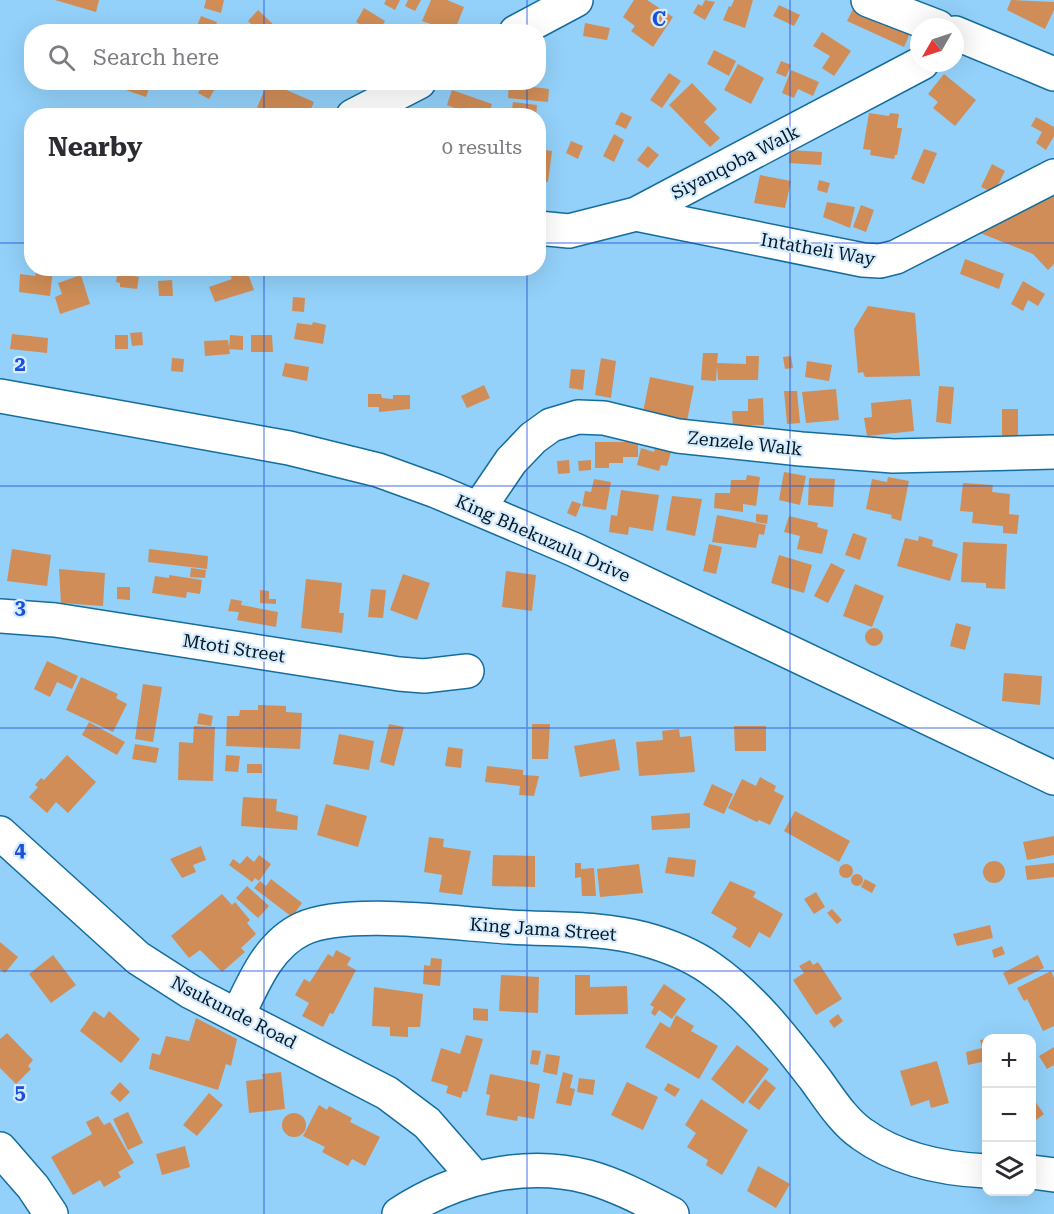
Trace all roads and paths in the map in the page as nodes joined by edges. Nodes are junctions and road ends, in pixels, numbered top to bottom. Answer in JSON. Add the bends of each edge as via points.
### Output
{"nodes":[{"id":1,"x":576,"y":0,"type":"edge"},
{"id":2,"x":868,"y":0,"type":"edge"},
{"id":3,"x":912,"y":18,"type":"edge"},
{"id":4,"x":531,"y":24,"type":"edge"},
{"id":5,"x":964,"y":39,"type":"edge"},
{"id":6,"x":910,"y":69,"type":"edge"},
{"id":7,"x":1054,"y":74,"type":"edge"},
{"id":8,"x":412,"y":97,"type":"edge"},
{"id":9,"x":378,"y":108,"type":"edge"},
{"id":10,"x":1054,"y":176,"type":"edge"},
{"id":11,"x":636,"y":214,"type":"junction"},
{"id":12,"x":546,"y":229,"type":"edge"},
{"id":13,"x":0,"y":396,"type":"edge"},
{"id":14,"x":1054,"y":452,"type":"edge"},
{"id":15,"x":479,"y":508,"type":"junction"},
{"id":16,"x":0,"y":616,"type":"edge"},
{"id":17,"x":468,"y":671,"type":"dead end"},
{"id":18,"x":1054,"y":778,"type":"edge"},
{"id":19,"x":0,"y":833,"type":"edge"},
{"id":20,"x":238,"y":1015,"type":"junction"},
{"id":21,"x":0,"y":1149,"type":"edge"},
{"id":22,"x":982,"y":1171,"type":"edge"},
{"id":23,"x":1036,"y":1173,"type":"edge"},
{"id":24,"x":1054,"y":1175,"type":"edge"},
{"id":25,"x":476,"y":1178,"type":"junction"},
{"id":26,"x":51,"y":1214,"type":"edge"},
{"id":27,"x":399,"y":1214,"type":"edge"},
{"id":28,"x":672,"y":1214,"type":"edge"}],
"edges":[{"from":1,"to":4,"type":"street"},
{"from":2,"to":3,"type":"street"},
{"from":5,"to":7,"type":"street"},
{"from":6,"to":11,"type":"street","name":"Siyanqoba Walk"},
{"from":8,"to":9,"type":"street"},
{"from":10,"to":11,"type":"street","name":"Intatheli Way","via":[[912,250],[880,261]]},
{"from":11,"to":12,"type":"street","name":"Siyanqoba Walk","via":[[569,231]]},
{"from":13,"to":15,"type":"street","name":"King Bhekuzulu Drive","via":[[332,457]]},
{"from":14,"to":15,"type":"street","name":"Zenzele Walk","via":[[893,456],[678,436],[604,418],[578,417],[551,425],[533,438],[511,461]]},
{"from":15,"to":18,"type":"street","name":"King Bhekuzulu Drive"},
{"from":16,"to":17,"type":"street","name":"Mtoti Street","via":[[55,620],[399,674],[424,676]]},
{"from":19,"to":20,"type":"street","name":"Nsukunde Road","via":[[138,958],[191,992]]},
{"from":20,"to":22,"type":"street","name":"King Jama Street","via":[[257,975],[286,939],[326,922],[445,922],[592,930],[642,939],[709,967],[737,989],[861,1133],[924,1162]]},
{"from":20,"to":25,"type":"street","name":"Nsukunde Road","via":[[409,1108]]},
{"from":21,"to":26,"type":"street"},
{"from":23,"to":24,"type":"street"},
{"from":25,"to":27,"type":"street","via":[[448,1187]]},
{"from":25,"to":28,"type":"street","via":[[531,1170],[588,1177]]}]}
